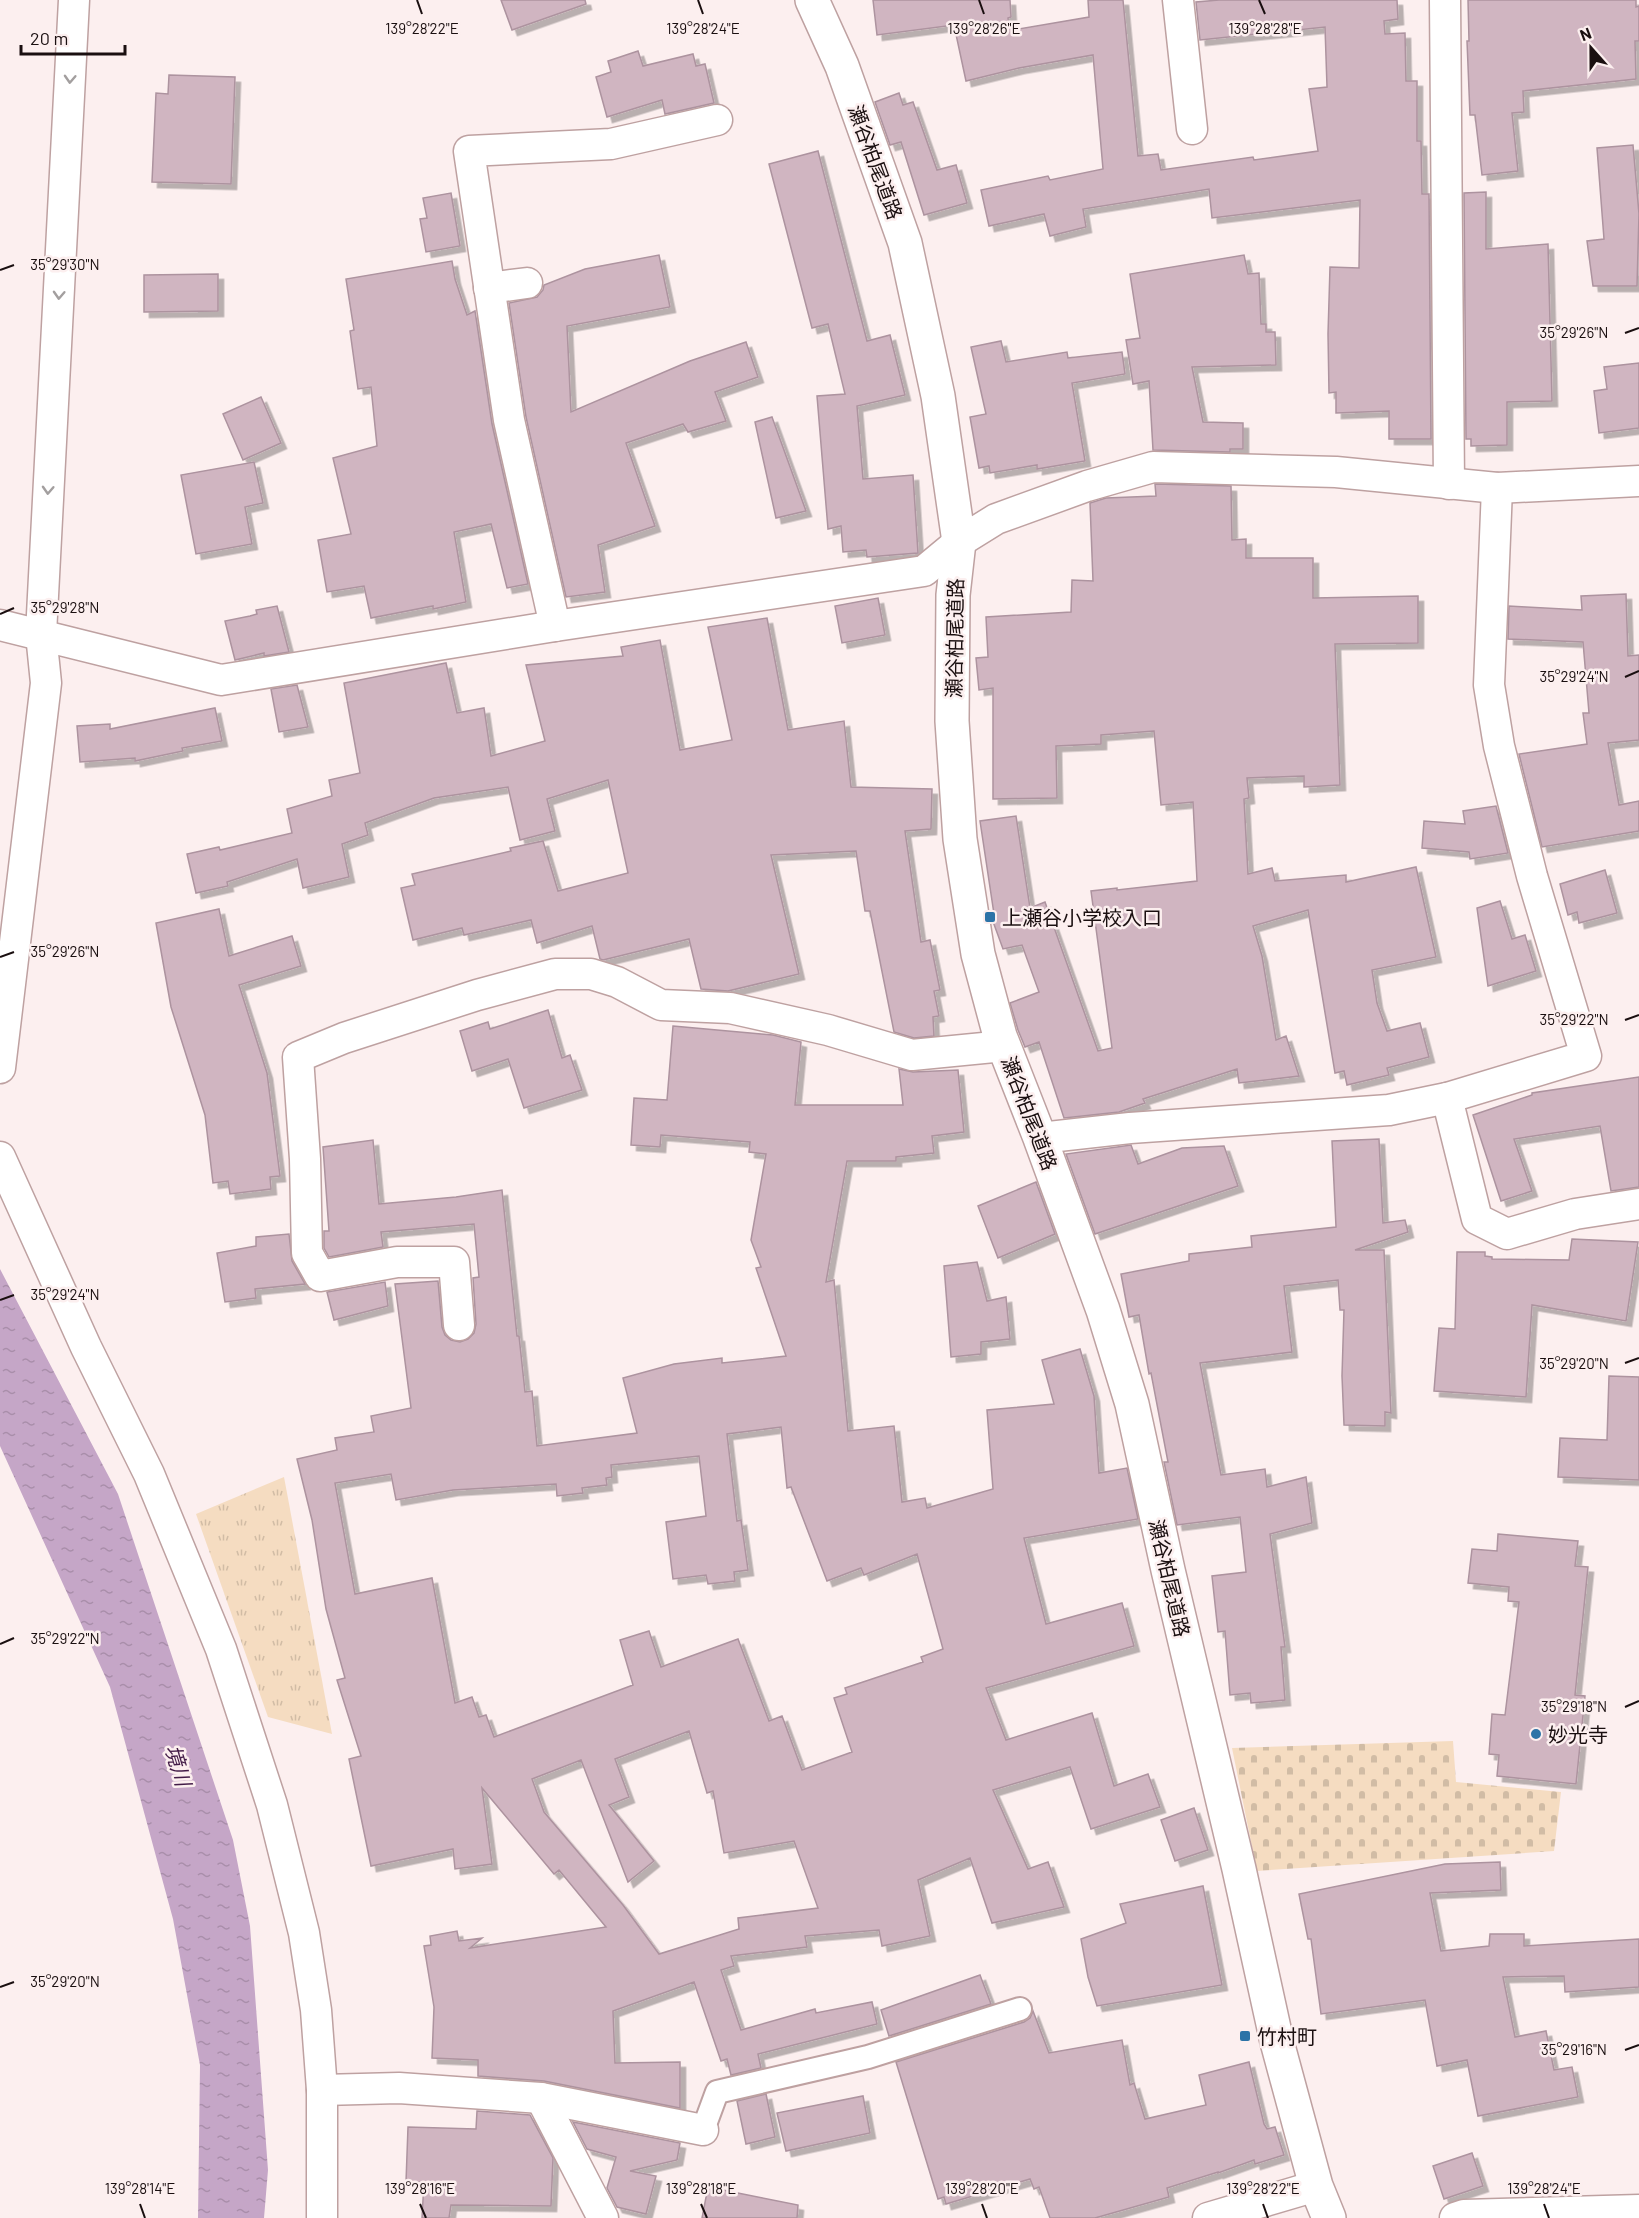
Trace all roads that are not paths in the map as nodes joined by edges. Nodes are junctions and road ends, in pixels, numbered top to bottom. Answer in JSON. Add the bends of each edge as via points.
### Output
{"nodes":[{"id":1,"x":74,"y":0,"type":"edge"},
{"id":2,"x":812,"y":0,"type":"edge"},
{"id":3,"x":1178,"y":0,"type":"edge"},
{"id":4,"x":1445,"y":0,"type":"edge"},
{"id":5,"x":717,"y":120,"type":"dead end"},
{"id":6,"x":1192,"y":129,"type":"dead end"},
{"id":7,"x":527,"y":283,"type":"dead end"},
{"id":8,"x":489,"y":288,"type":"junction"},
{"id":9,"x":1639,"y":481,"type":"edge"},
{"id":10,"x":1449,"y":484,"type":"junction"},
{"id":11,"x":1497,"y":488,"type":"junction"},
{"id":12,"x":959,"y":542,"type":"junction"},
{"id":13,"x":0,"y":625,"type":"edge"},
{"id":14,"x":555,"y":626,"type":"junction"},
{"id":15,"x":40,"y":634,"type":"junction"},
{"id":16,"x":1004,"y":1046,"type":"junction"},
{"id":17,"x":0,"y":1068,"type":"edge"},
{"id":18,"x":1447,"y":1098,"type":"junction"},
{"id":19,"x":1040,"y":1138,"type":"junction"},
{"id":20,"x":0,"y":1157,"type":"edge"},
{"id":21,"x":1639,"y":1204,"type":"edge"},
{"id":22,"x":459,"y":1325,"type":"dead end"},
{"id":23,"x":1020,"y":2009,"type":"dead end"},
{"id":24,"x":322,"y":2090,"type":"junction"},
{"id":25,"x":541,"y":2098,"type":"junction"},
{"id":26,"x":703,"y":2130,"type":"joint"},
{"id":27,"x":1316,"y":2186,"type":"junction"},
{"id":28,"x":1639,"y":2210,"type":"edge"},
{"id":29,"x":322,"y":2218,"type":"edge"},
{"id":30,"x":603,"y":2218,"type":"edge"},
{"id":31,"x":1208,"y":2218,"type":"edge"},
{"id":32,"x":1329,"y":2218,"type":"edge"},
{"id":33,"x":1455,"y":2218,"type":"edge"}],
"edges":[{"from":1,"to":15,"type":"street","one_way":true},
{"from":2,"to":12,"type":"main road","name":"瀬谷柏尾道路","via":[[842,66],[905,243],[938,396]]},
{"from":3,"to":6,"type":"street"},
{"from":4,"to":10,"type":"street"},
{"from":5,"to":8,"type":"street","via":[[611,144],[469,151]]},
{"from":7,"to":8,"type":"street"},
{"from":8,"to":14,"type":"street","via":[[509,420]]},
{"from":9,"to":11,"type":"street"},
{"from":10,"to":11,"type":"street"},
{"from":10,"to":12,"type":"street","via":[[1336,472],[1153,467],[996,519]]},
{"from":11,"to":18,"type":"street","via":[[1489,685],[1499,746],[1529,865],[1586,1056]]},
{"from":12,"to":14,"type":"street","via":[[924,571]]},
{"from":12,"to":16,"type":"main road","name":"瀬谷柏尾道路","via":[[953,595],[952,721],[960,839],[978,954]]},
{"from":13,"to":15,"type":"street"},
{"from":14,"to":15,"type":"street","via":[[221,680]]},
{"from":15,"to":17,"type":"street","via":[[46,683]]},
{"from":16,"to":19,"type":"main road","name":"瀬谷柏尾道路"},
{"from":16,"to":22,"type":"street","via":[[912,1055],[828,1030],[730,1008],[661,1005],[591,974],[555,974],[355,1034],[298,1057],[307,1253],[320,1276],[397,1262],[454,1262]]},
{"from":18,"to":19,"type":"street","via":[[1389,1110]]},
{"from":18,"to":21,"type":"street","via":[[1477,1219],[1507,1234],[1575,1214]]},
{"from":19,"to":27,"type":"main road","name":"瀬谷柏尾道路","via":[[1103,1310],[1132,1404],[1277,2042]]},
{"from":20,"to":24,"type":"street","via":[[149,1474],[221,1649],[272,1805],[304,1933],[316,2010]]},
{"from":23,"to":26,"type":"street","via":[[868,2057],[717,2092]]},
{"from":24,"to":25,"type":"street","via":[[399,2088]]},
{"from":24,"to":29,"type":"street"},
{"from":25,"to":26,"type":"street"},
{"from":25,"to":30,"type":"street"},
{"from":27,"to":31,"type":"street"},
{"from":27,"to":32,"type":"main road","name":"瀬谷柏尾道路"},
{"from":28,"to":33,"type":"street","via":[[1464,2214]]}]}
